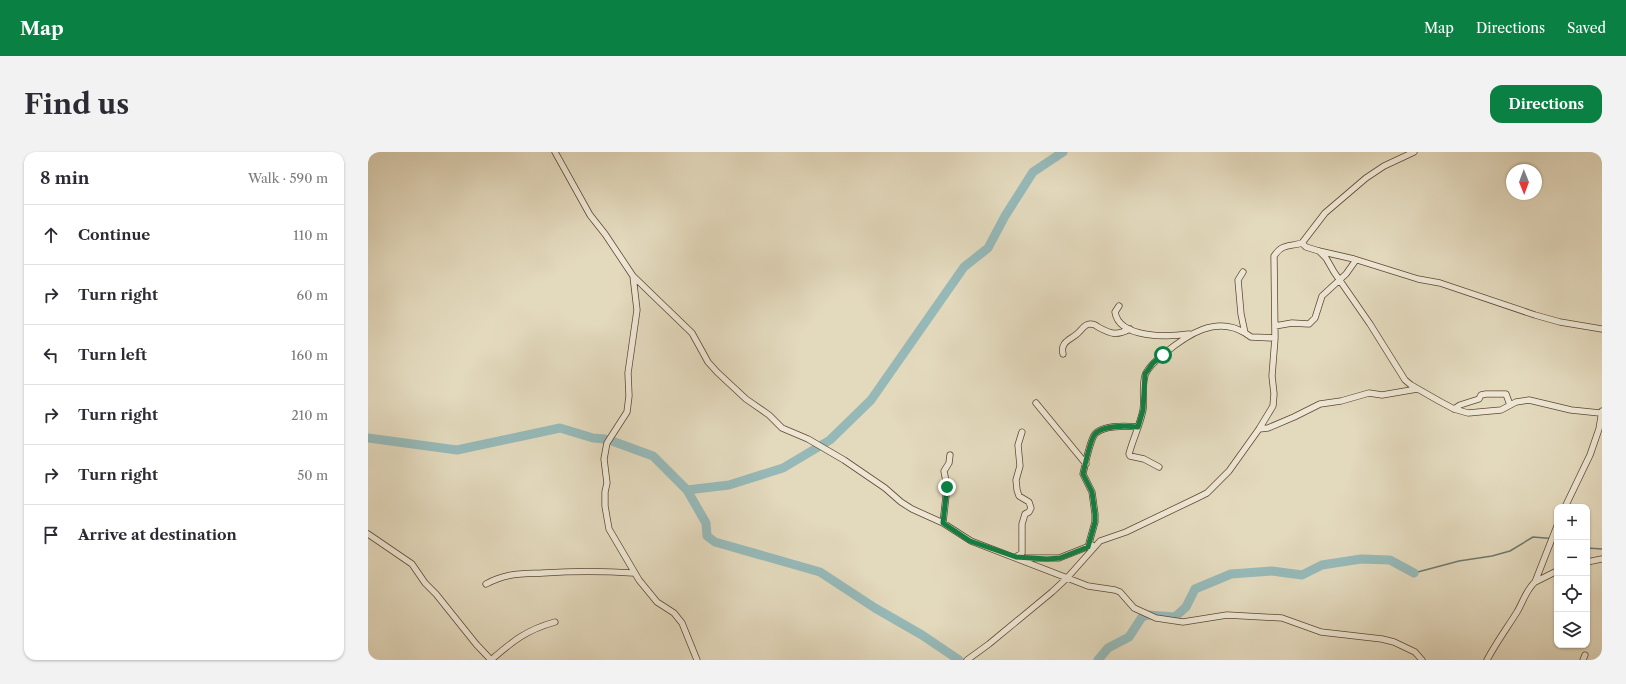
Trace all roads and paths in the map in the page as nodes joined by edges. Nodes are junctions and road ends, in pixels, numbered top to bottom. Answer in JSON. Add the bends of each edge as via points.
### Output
{"nodes":[{"id":1,"x":555,"y":152,"type":"edge"},
{"id":2,"x":1414,"y":152,"type":"edge"},
{"id":3,"x":1302,"y":243,"type":"junction"},
{"id":4,"x":1319,"y":251,"type":"junction"},
{"id":5,"x":1356,"y":260,"type":"junction"},
{"id":6,"x":1243,"y":272,"type":"dead end"},
{"id":7,"x":633,"y":276,"type":"junction"},
{"id":8,"x":1339,"y":281,"type":"junction"},
{"id":9,"x":1118,"y":306,"type":"dead end"},
{"id":10,"x":1275,"y":326,"type":"junction"},
{"id":11,"x":1130,"y":329,"type":"junction"},
{"id":12,"x":1602,"y":330,"type":"edge"},
{"id":13,"x":1193,"y":333,"type":"junction"},
{"id":14,"x":1245,"y":333,"type":"junction"},
{"id":15,"x":1275,"y":338,"type":"junction"},
{"id":16,"x":1063,"y":354,"type":"dead end"},
{"id":17,"x":1418,"y":389,"type":"junction"},
{"id":18,"x":1036,"y":403,"type":"dead end"},
{"id":19,"x":1510,"y":405,"type":"junction"},
{"id":20,"x":1454,"y":409,"type":"junction"},
{"id":21,"x":1601,"y":412,"type":"edge"},
{"id":22,"x":1138,"y":427,"type":"junction"},
{"id":23,"x":1259,"y":429,"type":"junction"},
{"id":24,"x":1600,"y":430,"type":"edge"},
{"id":25,"x":1022,"y":432,"type":"dead end"},
{"id":26,"x":950,"y":455,"type":"dead end"},
{"id":27,"x":1086,"y":464,"type":"junction"},
{"id":28,"x":1160,"y":467,"type":"dead end"},
{"id":29,"x":1566,"y":504,"type":"edge"},
{"id":30,"x":943,"y":523,"type":"junction"},
{"id":31,"x":368,"y":534,"type":"edge"},
{"id":32,"x":1554,"y":534,"type":"edge"},
{"id":33,"x":1100,"y":541,"type":"junction"},
{"id":34,"x":1088,"y":547,"type":"junction"},
{"id":35,"x":1016,"y":557,"type":"junction"},
{"id":36,"x":1602,"y":559,"type":"edge"},
{"id":37,"x":1590,"y":561,"type":"edge"},
{"id":38,"x":634,"y":573,"type":"junction"},
{"id":39,"x":1554,"y":573,"type":"edge"},
{"id":40,"x":1067,"y":578,"type":"junction"},
{"id":41,"x":1535,"y":582,"type":"junction"},
{"id":42,"x":486,"y":584,"type":"dead end"},
{"id":43,"x":555,"y":622,"type":"dead end"},
{"id":44,"x":697,"y":660,"type":"edge"},
{"id":45,"x":967,"y":660,"type":"edge"},
{"id":46,"x":1422,"y":660,"type":"edge"},
{"id":47,"x":1487,"y":660,"type":"edge"}],
"edges":[{"from":1,"to":7,"type":"street","via":[[590,215]]},
{"from":2,"to":3,"type":"street","via":[[1366,178],[1325,213]]},
{"from":3,"to":4,"type":"street"},
{"from":3,"to":10,"type":"street","via":[[1287,245],[1279,249],[1274,256]]},
{"from":4,"to":5,"type":"street"},
{"from":4,"to":8,"type":"street"},
{"from":5,"to":8,"type":"street"},
{"from":5,"to":12,"type":"street","via":[[1440,283],[1535,315]]},
{"from":6,"to":14,"type":"street","via":[[1238,280]]},
{"from":7,"to":30,"type":"street","via":[[692,333],[708,362],[717,372],[782,428],[838,456],[886,488],[901,502]]},
{"from":7,"to":38,"type":"street","via":[[637,310],[628,373],[629,406],[607,443],[604,459],[607,483],[605,506],[609,528]]},
{"from":8,"to":10,"type":"street","via":[[1322,296],[1315,318],[1309,324]]},
{"from":8,"to":17,"type":"street","via":[[1405,380]]},
{"from":9,"to":11,"type":"street","via":[[1115,312],[1116,319]]},
{"from":10,"to":15,"type":"street"},
{"from":11,"to":13,"type":"street","via":[[1164,337]]},
{"from":11,"to":16,"type":"street","via":[[1120,334],[1112,334],[1089,324],[1066,342],[1062,349]]},
{"from":13,"to":14,"type":"street","via":[[1217,326],[1230,327]]},
{"from":13,"to":22,"type":"street","via":[[1153,363],[1145,374],[1143,410]]},
{"from":14,"to":15,"type":"street","via":[[1251,337]]},
{"from":15,"to":23,"type":"street","via":[[1272,376],[1274,401]]},
{"from":17,"to":20,"type":"street"},
{"from":17,"to":23,"type":"street","via":[[1382,395],[1369,393],[1320,404],[1268,428]]},
{"from":18,"to":27,"type":"street"},
{"from":19,"to":20,"type":"street","via":[[1501,410],[1484,412],[1468,413]]},
{"from":19,"to":20,"type":"street","via":[[1506,394],[1486,394]]},
{"from":19,"to":21,"type":"street","via":[[1521,400],[1530,400],[1571,410]]},
{"from":21,"to":24,"type":"street"},
{"from":22,"to":27,"type":"street","via":[[1124,426],[1101,430],[1095,435]]},
{"from":22,"to":28,"type":"street","via":[[1130,456],[1144,459]]},
{"from":23,"to":33,"type":"street","via":[[1229,471],[1207,493],[1141,525]]},
{"from":24,"to":29,"type":"street"},
{"from":25,"to":35,"type":"street","via":[[1018,445],[1020,466],[1016,480],[1017,490],[1019,496],[1029,502],[1031,508],[1025,514],[1022,524],[1022,553]]},
{"from":26,"to":30,"type":"street","via":[[944,471],[947,487]]},
{"from":27,"to":34,"type":"street","via":[[1083,474],[1092,492],[1095,514]]},
{"from":30,"to":35,"type":"street","via":[[970,541]]},
{"from":31,"to":43,"type":"street","via":[[412,564],[425,583],[491,660],[524,634]]},
{"from":32,"to":41,"type":"street"},
{"from":33,"to":34,"type":"street"},
{"from":33,"to":40,"type":"street"},
{"from":34,"to":35,"type":"street","via":[[1060,558]]},
{"from":35,"to":40,"type":"street"},
{"from":36,"to":37,"type":"street"},
{"from":38,"to":42,"type":"street","via":[[597,571],[516,574]]},
{"from":38,"to":44,"type":"street","via":[[657,602],[680,618]]},
{"from":39,"to":41,"type":"street"},
{"from":40,"to":45,"type":"street"},
{"from":40,"to":46,"type":"street","via":[[1095,588],[1120,592],[1134,608],[1156,618],[1183,622],[1227,615],[1282,618],[1321,632],[1368,636],[1394,642],[1414,652]]},
{"from":41,"to":47,"type":"street"}]}
